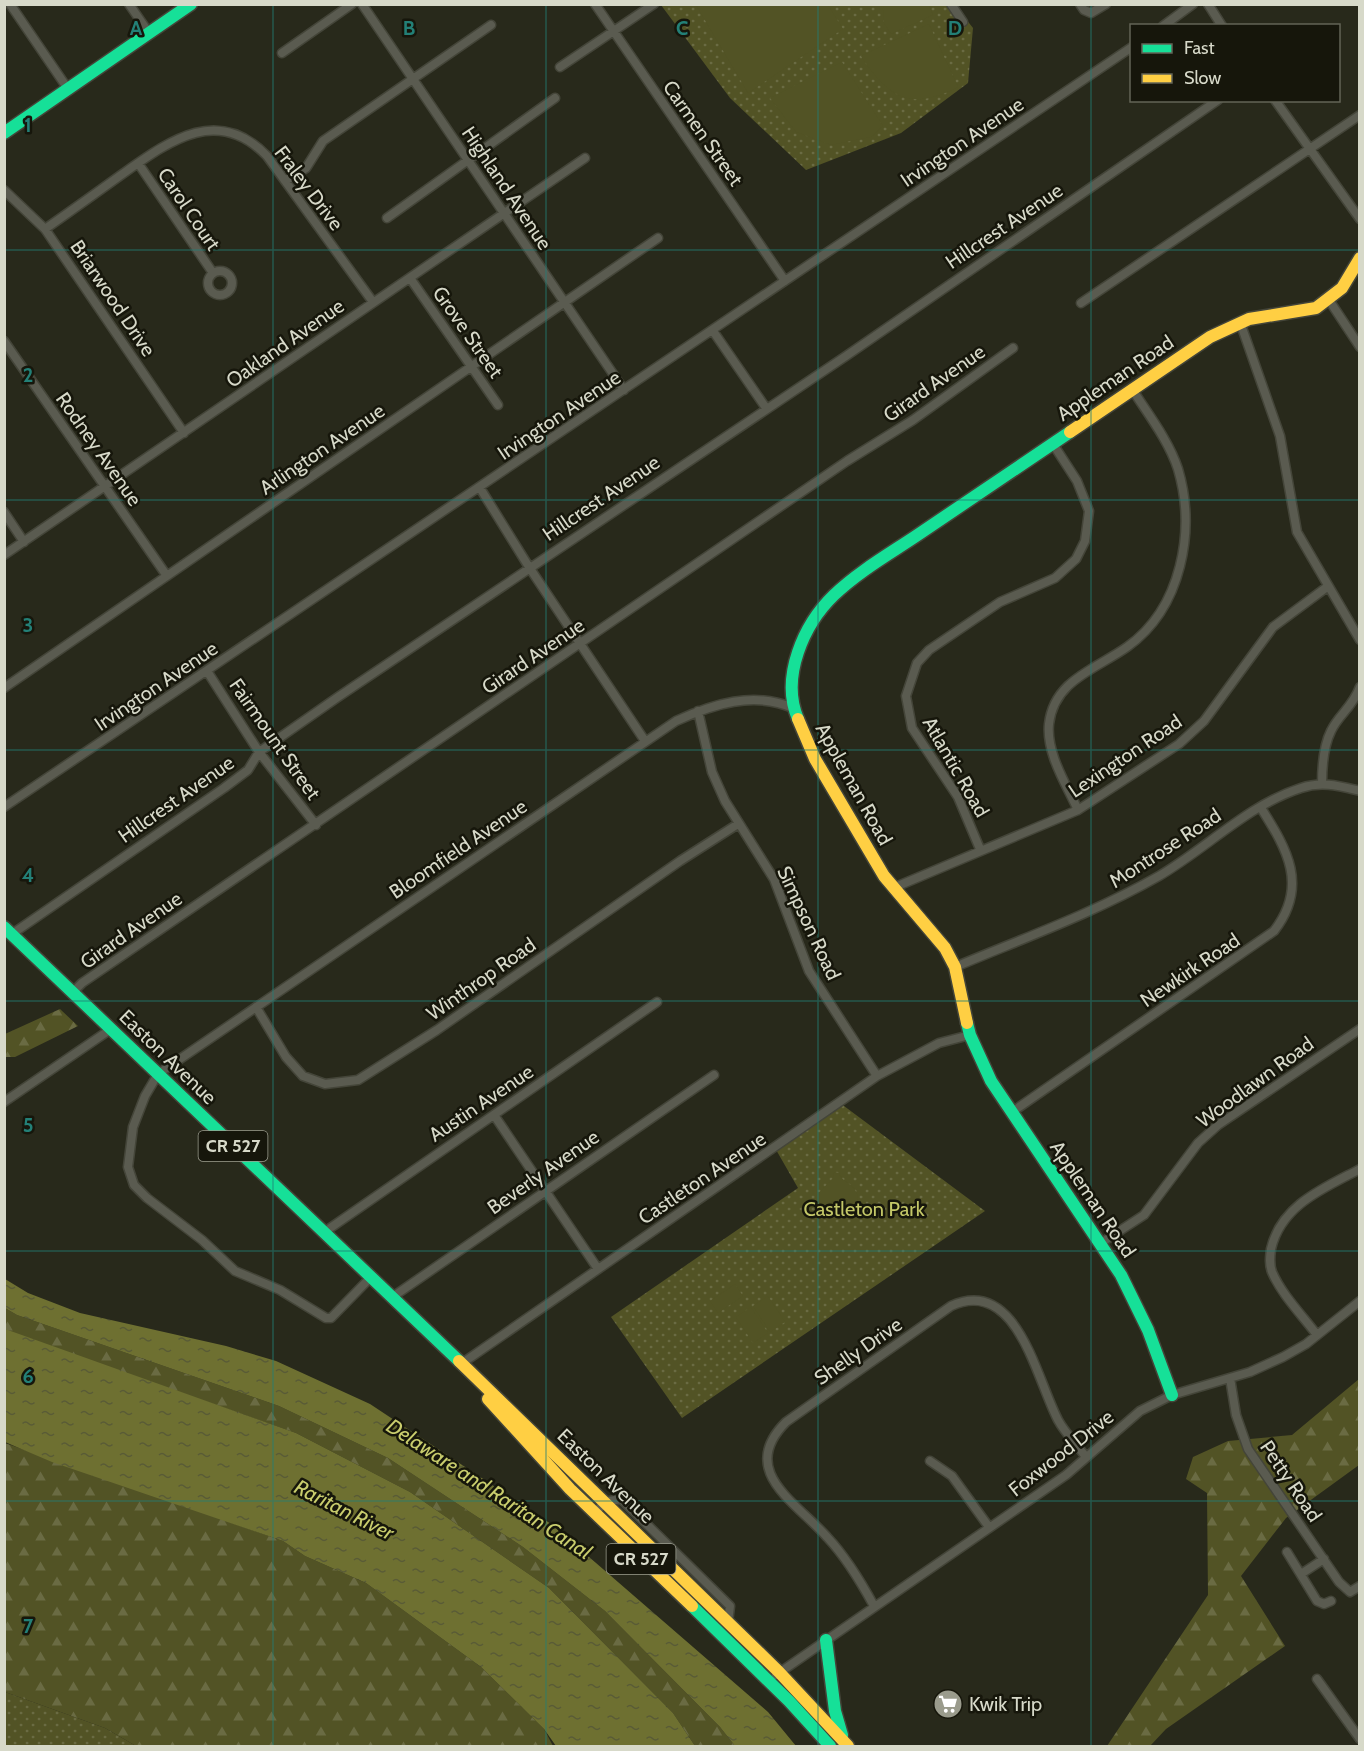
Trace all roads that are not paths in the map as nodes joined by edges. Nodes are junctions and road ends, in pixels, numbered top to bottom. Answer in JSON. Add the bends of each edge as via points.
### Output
{"nodes":[{"id":1,"x":10,"y":4,"type":"edge"},
{"id":2,"x":129,"y":4,"type":"edge"},
{"id":3,"x":191,"y":4,"type":"edge"},
{"id":4,"x":352,"y":4,"type":"edge"},
{"id":5,"x":362,"y":4,"type":"edge"},
{"id":6,"x":595,"y":4,"type":"edge"},
{"id":7,"x":654,"y":4,"type":"edge"},
{"id":8,"x":951,"y":4,"type":"edge"},
{"id":9,"x":1080,"y":4,"type":"edge"},
{"id":10,"x":1106,"y":4,"type":"edge"},
{"id":11,"x":1193,"y":4,"type":"edge"},
{"id":12,"x":1208,"y":4,"type":"edge"},
{"id":13,"x":963,"y":22,"type":"dead end"},
{"id":14,"x":1166,"y":24,"type":"edge"},
{"id":15,"x":1221,"y":24,"type":"edge"},
{"id":16,"x":491,"y":26,"type":"dead end"},
{"id":17,"x":615,"y":32,"type":"junction"},
{"id":18,"x":149,"y":33,"type":"junction"},
{"id":19,"x":1130,"y":48,"type":"edge"},
{"id":20,"x":282,"y":53,"type":"dead end"},
{"id":21,"x":560,"y":67,"type":"dead end"},
{"id":22,"x":414,"y":80,"type":"junction"},
{"id":23,"x":68,"y":89,"type":"junction"},
{"id":24,"x":555,"y":98,"type":"dead end"},
{"id":25,"x":1215,"y":102,"type":"edge"},
{"id":26,"x":1276,"y":102,"type":"edge"},
{"id":27,"x":1359,"y":115,"type":"edge"},
{"id":28,"x":4,"y":133,"type":"edge"},
{"id":29,"x":1310,"y":149,"type":"junction"},
{"id":30,"x":585,"y":158,"type":"dead end"},
{"id":31,"x":468,"y":160,"type":"junction"},
{"id":32,"x":138,"y":164,"type":"junction"},
{"id":33,"x":285,"y":181,"type":"junction"},
{"id":34,"x":4,"y":190,"type":"edge"},
{"id":35,"x":504,"y":212,"type":"junction"},
{"id":36,"x":387,"y":218,"type":"dead end"},
{"id":37,"x":1359,"y":219,"type":"edge"},
{"id":38,"x":45,"y":229,"type":"junction"},
{"id":39,"x":658,"y":238,"type":"dead end"},
{"id":40,"x":1359,"y":258,"type":"edge"},
{"id":41,"x":213,"y":273,"type":"dead end"},
{"id":42,"x":410,"y":278,"type":"junction"},
{"id":43,"x":785,"y":281,"type":"junction"},
{"id":44,"x":1329,"y":300,"type":"junction"},
{"id":45,"x":373,"y":302,"type":"junction"},
{"id":46,"x":566,"y":303,"type":"junction"},
{"id":47,"x":1081,"y":303,"type":"dead end"},
{"id":48,"x":1240,"y":322,"type":"junction"},
{"id":49,"x":713,"y":331,"type":"junction"},
{"id":50,"x":4,"y":341,"type":"edge"},
{"id":51,"x":1359,"y":347,"type":"edge"},
{"id":52,"x":1013,"y":348,"type":"dead end"},
{"id":53,"x":472,"y":367,"type":"junction"},
{"id":54,"x":1132,"y":389,"type":"junction"},
{"id":55,"x":624,"y":390,"type":"junction"},
{"id":56,"x":498,"y":405,"type":"dead end"},
{"id":57,"x":766,"y":408,"type":"junction"},
{"id":58,"x":184,"y":433,"type":"junction"},
{"id":59,"x":1053,"y":444,"type":"junction"},
{"id":60,"x":105,"y":486,"type":"junction"},
{"id":61,"x":480,"y":488,"type":"junction"},
{"id":62,"x":4,"y":512,"type":"edge"},
{"id":63,"x":24,"y":542,"type":"junction"},
{"id":64,"x":4,"y":555,"type":"edge"},
{"id":65,"x":529,"y":567,"type":"junction"},
{"id":66,"x":167,"y":576,"type":"junction"},
{"id":67,"x":1327,"y":587,"type":"junction"},
{"id":68,"x":1359,"y":640,"type":"edge"},
{"id":69,"x":580,"y":644,"type":"junction"},
{"id":70,"x":207,"y":671,"type":"junction"},
{"id":71,"x":1359,"y":687,"type":"edge"},
{"id":72,"x":4,"y":688,"type":"edge"},
{"id":73,"x":793,"y":708,"type":"junction"},
{"id":74,"x":698,"y":711,"type":"junction"},
{"id":75,"x":645,"y":741,"type":"junction"},
{"id":76,"x":259,"y":752,"type":"junction"},
{"id":77,"x":1322,"y":784,"type":"junction"},
{"id":78,"x":1359,"y":790,"type":"edge"},
{"id":79,"x":4,"y":807,"type":"edge"},
{"id":80,"x":1261,"y":808,"type":"junction"},
{"id":81,"x":1078,"y":810,"type":"junction"},
{"id":82,"x":738,"y":824,"type":"junction"},
{"id":83,"x":316,"y":825,"type":"junction"},
{"id":84,"x":980,"y":849,"type":"junction"},
{"id":85,"x":893,"y":888,"type":"junction"},
{"id":86,"x":8,"y":930,"type":"edge"},
{"id":87,"x":955,"y":967,"type":"junction"},
{"id":88,"x":72,"y":993,"type":"junction"},
{"id":89,"x":657,"y":1002,"type":"dead end"},
{"id":90,"x":256,"y":1008,"type":"junction"},
{"id":91,"x":111,"y":1029,"type":"junction"},
{"id":92,"x":1359,"y":1029,"type":"edge"},
{"id":93,"x":970,"y":1035,"type":"junction"},
{"id":94,"x":158,"y":1074,"type":"junction"},
{"id":95,"x":714,"y":1075,"type":"dead end"},
{"id":96,"x":877,"y":1076,"type":"junction"},
{"id":97,"x":4,"y":1102,"type":"edge"},
{"id":98,"x":1012,"y":1112,"type":"junction"},
{"id":99,"x":494,"y":1115,"type":"junction"},
{"id":100,"x":1359,"y":1169,"type":"edge"},
{"id":101,"x":545,"y":1191,"type":"junction"},
{"id":102,"x":323,"y":1233,"type":"junction"},
{"id":103,"x":1101,"y":1243,"type":"junction"},
{"id":104,"x":598,"y":1269,"type":"junction"},
{"id":105,"x":370,"y":1278,"type":"junction"},
{"id":106,"x":391,"y":1298,"type":"junction"},
{"id":107,"x":1359,"y":1301,"type":"edge"},
{"id":108,"x":1317,"y":1335,"type":"junction"},
{"id":109,"x":460,"y":1365,"type":"junction"},
{"id":110,"x":1230,"y":1378,"type":"junction"},
{"id":111,"x":1172,"y":1395,"type":"junction"},
{"id":112,"x":1086,"y":1457,"type":"junction"},
{"id":113,"x":930,"y":1461,"type":"dead end"},
{"id":114,"x":606,"y":1502,"type":"junction"},
{"id":115,"x":595,"y":1514,"type":"junction"},
{"id":116,"x":989,"y":1527,"type":"junction"},
{"id":117,"x":1287,"y":1552,"type":"dead end"},
{"id":118,"x":1324,"y":1559,"type":"junction"},
{"id":119,"x":669,"y":1565,"type":"junction"},
{"id":120,"x":655,"y":1572,"type":"junction"},
{"id":121,"x":1301,"y":1574,"type":"junction"},
{"id":122,"x":1359,"y":1586,"type":"edge"},
{"id":123,"x":1330,"y":1601,"type":"dead end"},
{"id":124,"x":874,"y":1606,"type":"junction"},
{"id":125,"x":728,"y":1622,"type":"junction"},
{"id":126,"x":826,"y":1640,"type":"junction"},
{"id":127,"x":780,"y":1672,"type":"junction"},
{"id":128,"x":1317,"y":1679,"type":"dead end"},
{"id":129,"x":768,"y":1681,"type":"junction"},
{"id":130,"x":1359,"y":1739,"type":"edge"},
{"id":131,"x":846,"y":1744,"type":"edge"},
{"id":132,"x":830,"y":1746,"type":"edge"}],
"edges":[{"from":1,"to":23,"type":"street"},
{"from":2,"to":18,"type":"street"},
{"from":3,"to":18,"type":"main road"},
{"from":4,"to":20,"type":"street"},
{"from":5,"to":22,"type":"street","name":"Highland Avenue"},
{"from":6,"to":17,"type":"street","name":"Carmen Street"},
{"from":7,"to":17,"type":"street"},
{"from":8,"to":13,"type":"street"},
{"from":9,"to":10,"type":"street","via":[[1091,13]]},
{"from":11,"to":14,"type":"street"},
{"from":12,"to":15,"type":"street"},
{"from":16,"to":22,"type":"street"},
{"from":17,"to":21,"type":"street"},
{"from":17,"to":43,"type":"street","name":"Carmen Street","via":[[670,118]]},
{"from":18,"to":23,"type":"main road"},
{"from":19,"to":43,"type":"street","name":"Irvington Avenue"},
{"from":22,"to":31,"type":"street","name":"Highland Avenue"},
{"from":22,"to":33,"type":"street","via":[[323,141],[306,168]]},
{"from":23,"to":28,"type":"main road"},
{"from":24,"to":31,"type":"street"},
{"from":25,"to":57,"type":"street","name":"Hillcrest Avenue"},
{"from":26,"to":29,"type":"street"},
{"from":27,"to":29,"type":"street"},
{"from":29,"to":37,"type":"street"},
{"from":29,"to":47,"type":"street"},
{"from":30,"to":35,"type":"street","name":"Oakland Avenue"},
{"from":31,"to":35,"type":"street","name":"Highland Avenue"},
{"from":31,"to":36,"type":"street"},
{"from":32,"to":33,"type":"street","name":"Fraley Drive","via":[[183,135],[227,131],[257,146]]},
{"from":32,"to":38,"type":"street","name":"Fraley Drive"},
{"from":32,"to":41,"type":"street","name":"Carol Court"},
{"from":33,"to":45,"type":"street","name":"Fraley Drive"},
{"from":34,"to":38,"type":"street","name":"Briarwood Drive"},
{"from":35,"to":42,"type":"street","name":"Oakland Avenue"},
{"from":35,"to":46,"type":"street","name":"Highland Avenue"},
{"from":38,"to":58,"type":"street","name":"Briarwood Drive"},
{"from":39,"to":46,"type":"street","name":"Arlington Avenue"},
{"from":40,"to":44,"type":"main road","via":[[1342,288]]},
{"from":42,"to":45,"type":"street","name":"Oakland Avenue"},
{"from":42,"to":53,"type":"street","name":"Grove Street"},
{"from":43,"to":49,"type":"street","name":"Irvington Avenue"},
{"from":44,"to":48,"type":"main road","name":"Appleman Road","via":[[1309,310]]},
{"from":44,"to":51,"type":"street"},
{"from":45,"to":58,"type":"street","name":"Oakland Avenue"},
{"from":46,"to":53,"type":"street","name":"Arlington Avenue"},
{"from":46,"to":55,"type":"street","name":"Highland Avenue"},
{"from":48,"to":54,"type":"main road","name":"Appleman Road","via":[[1210,337]]},
{"from":48,"to":67,"type":"street","via":[[1280,436],[1297,531]]},
{"from":49,"to":55,"type":"street","name":"Irvington Avenue"},
{"from":49,"to":57,"type":"street"},
{"from":50,"to":60,"type":"street","name":"Rodney Avenue"},
{"from":52,"to":69,"type":"street","name":"Girard Avenue","via":[[913,420],[839,466]]},
{"from":53,"to":56,"type":"street","name":"Grove Street"},
{"from":53,"to":66,"type":"street","name":"Arlington Avenue"},
{"from":54,"to":59,"type":"main road","name":"Appleman Road"},
{"from":54,"to":81,"type":"street","via":[[1178,467],[1184,496],[1184,544],[1171,594],[1162,610],[1139,638],[1070,683],[1053,708],[1049,728],[1052,750]]},
{"from":55,"to":61,"type":"street","name":"Irvington Avenue"},
{"from":57,"to":65,"type":"street","name":"Hillcrest Avenue"},
{"from":58,"to":60,"type":"street","name":"Oakland Avenue"},
{"from":59,"to":73,"type":"main road","name":"Appleman Road","via":[[834,595],[801,643],[793,667]]},
{"from":59,"to":84,"type":"street","name":"Atlantic Road","via":[[1077,481],[1089,511],[1085,541],[1076,559],[1054,578],[1000,602],[929,650],[917,663],[906,696],[912,728],[958,797]]},
{"from":60,"to":63,"type":"street","name":"Oakland Avenue"},
{"from":60,"to":66,"type":"street","name":"Rodney Avenue"},
{"from":61,"to":65,"type":"street"},
{"from":61,"to":70,"type":"street","name":"Irvington Avenue"},
{"from":62,"to":63,"type":"street"},
{"from":63,"to":64,"type":"street","name":"Oakland Avenue"},
{"from":65,"to":69,"type":"street"},
{"from":65,"to":76,"type":"street","name":"Hillcrest Avenue"},
{"from":66,"to":72,"type":"street","name":"Arlington Avenue"},
{"from":67,"to":68,"type":"street"},
{"from":67,"to":81,"type":"street","name":"Lexington Road","via":[[1273,627],[1204,721],[1179,744]]},
{"from":69,"to":75,"type":"street"},
{"from":69,"to":83,"type":"street","name":"Girard Avenue"},
{"from":70,"to":76,"type":"street","name":"Fairmount Street"},
{"from":70,"to":79,"type":"street","name":"Irvington Avenue"},
{"from":71,"to":77,"type":"street","via":[[1351,707],[1331,730]]},
{"from":73,"to":74,"type":"street","name":"Bloomfield Avenue","via":[[778,701],[758,699],[717,704]]},
{"from":73,"to":85,"type":"main road","name":"Appleman Road","via":[[815,759]]},
{"from":74,"to":75,"type":"street","name":"Bloomfield Avenue"},
{"from":74,"to":82,"type":"street","name":"Simpson Road","via":[[712,771]]},
{"from":75,"to":90,"type":"street","name":"Bloomfield Avenue"},
{"from":76,"to":83,"type":"street","name":"Fairmount Street"},
{"from":76,"to":86,"type":"street","name":"Hillcrest Avenue","via":[[248,770],[224,788]]},
{"from":77,"to":78,"type":"street","name":"Montrose Road"},
{"from":77,"to":80,"type":"street","name":"Montrose Road","via":[[1300,788]]},
{"from":80,"to":87,"type":"street","name":"Montrose Road","via":[[1160,875],[1108,903]]},
{"from":80,"to":98,"type":"street","name":"Newkirk Road","via":[[1284,845],[1293,875],[1284,914],[1274,931]]},
{"from":81,"to":84,"type":"street","name":"Lexington Road"},
{"from":82,"to":90,"type":"street","name":"Winthrop Road","via":[[358,1080],[325,1084],[303,1076],[286,1057]]},
{"from":82,"to":96,"type":"street","name":"Simpson Road","via":[[774,879],[809,971]]},
{"from":83,"to":88,"type":"street","name":"Girard Avenue"},
{"from":84,"to":85,"type":"street","name":"Lexington Road"},
{"from":85,"to":87,"type":"main road","name":"Appleman Road","via":[[945,948]]},
{"from":86,"to":88,"type":"main road","name":"Easton Avenue","number":"CR 527"},
{"from":87,"to":93,"type":"main road","name":"Appleman Road"},
{"from":88,"to":91,"type":"main road","name":"Easton Avenue","number":"CR 527"},
{"from":89,"to":99,"type":"street","name":"Austin Avenue"},
{"from":90,"to":94,"type":"street","name":"Bloomfield Avenue"},
{"from":91,"to":94,"type":"main road","name":"Easton Avenue","number":"CR 527"},
{"from":91,"to":97,"type":"street"},
{"from":92,"to":103,"type":"street","name":"Woodlawn Road","via":[[1218,1125],[1198,1143],[1144,1215]]},
{"from":93,"to":96,"type":"street","name":"Castleton Avenue","via":[[939,1042]]},
{"from":93,"to":98,"type":"main road","name":"Appleman Road","via":[[986,1071]]},
{"from":94,"to":102,"type":"main road","name":"Easton Avenue","number":"CR 527"},
{"from":94,"to":105,"type":"street","via":[[145,1096],[129,1148],[128,1167],[139,1191],[235,1271],[280,1290],[326,1318],[331,1318]]},
{"from":95,"to":101,"type":"street","name":"Beverly Avenue"},
{"from":96,"to":104,"type":"street","name":"Castleton Avenue"},
{"from":98,"to":103,"type":"main road","name":"Appleman Road"},
{"from":99,"to":101,"type":"street"},
{"from":99,"to":102,"type":"street","name":"Austin Avenue"},
{"from":100,"to":108,"type":"street","via":[[1300,1203],[1282,1223],[1273,1242],[1271,1270],[1280,1288]]},
{"from":101,"to":104,"type":"street"},
{"from":101,"to":106,"type":"street","name":"Beverly Avenue"},
{"from":102,"to":105,"type":"main road","name":"Easton Avenue","number":"CR 527"},
{"from":103,"to":111,"type":"main road","name":"Appleman Road","via":[[1148,1330]]},
{"from":104,"to":109,"type":"street","name":"Castleton Avenue"},
{"from":105,"to":106,"type":"main road","name":"Easton Avenue","number":"CR 527"},
{"from":106,"to":109,"type":"main road","name":"Easton Avenue","number":"CR 527"},
{"from":107,"to":108,"type":"street","name":"Foxwood Drive"},
{"from":108,"to":110,"type":"street","name":"Foxwood Drive","via":[[1283,1357]]},
{"from":109,"to":114,"type":"main road","name":"Easton Avenue","number":"CR 527"},
{"from":109,"to":115,"type":"main road","name":"Easton Avenue","number":"CR 527","via":[[516,1434]]},
{"from":110,"to":111,"type":"street","name":"Foxwood Drive"},
{"from":110,"to":118,"type":"street","name":"Petty Road","via":[[1236,1415],[1248,1449]]},
{"from":111,"to":112,"type":"street","name":"Foxwood Drive","via":[[1140,1412]]},
{"from":112,"to":116,"type":"street","name":"Foxwood Drive"},
{"from":112,"to":124,"type":"street","name":"Shelly Drive","via":[[1059,1422],[1020,1337],[1003,1310],[971,1299],[941,1313],[786,1422],[774,1438],[767,1459],[774,1482],[828,1537]]},
{"from":113,"to":116,"type":"street","via":[[952,1476]]},
{"from":114,"to":115,"type":"street"},
{"from":114,"to":119,"type":"main road","name":"Easton Avenue","number":"CR 527"},
{"from":114,"to":125,"type":"street","via":[[621,1499],[730,1606]]},
{"from":115,"to":120,"type":"main road","name":"Easton Avenue","number":"CR 527"},
{"from":116,"to":124,"type":"street","name":"Foxwood Drive"},
{"from":117,"to":121,"type":"street"},
{"from":118,"to":121,"type":"street"},
{"from":118,"to":122,"type":"street","name":"Petty Road","via":[[1350,1592]]},
{"from":119,"to":120,"type":"street"},
{"from":119,"to":125,"type":"main road","name":"Easton Avenue","number":"CR 527"},
{"from":120,"to":129,"type":"main road","name":"Easton Avenue","number":"CR 527"},
{"from":121,"to":123,"type":"street","via":[[1317,1601]]},
{"from":124,"to":126,"type":"street","name":"Foxwood Drive"},
{"from":125,"to":127,"type":"main road","name":"Easton Avenue","number":"CR 527"},
{"from":126,"to":127,"type":"street","name":"Foxwood Drive"},
{"from":126,"to":131,"type":"main road","via":[[831,1656],[833,1705]]},
{"from":127,"to":129,"type":"street","name":"Foxwood Drive"},
{"from":127,"to":131,"type":"main road","name":"Easton Avenue","number":"CR 527"},
{"from":128,"to":130,"type":"street"},
{"from":129,"to":132,"type":"main road","name":"Easton Avenue","number":"CR 527"}]}
